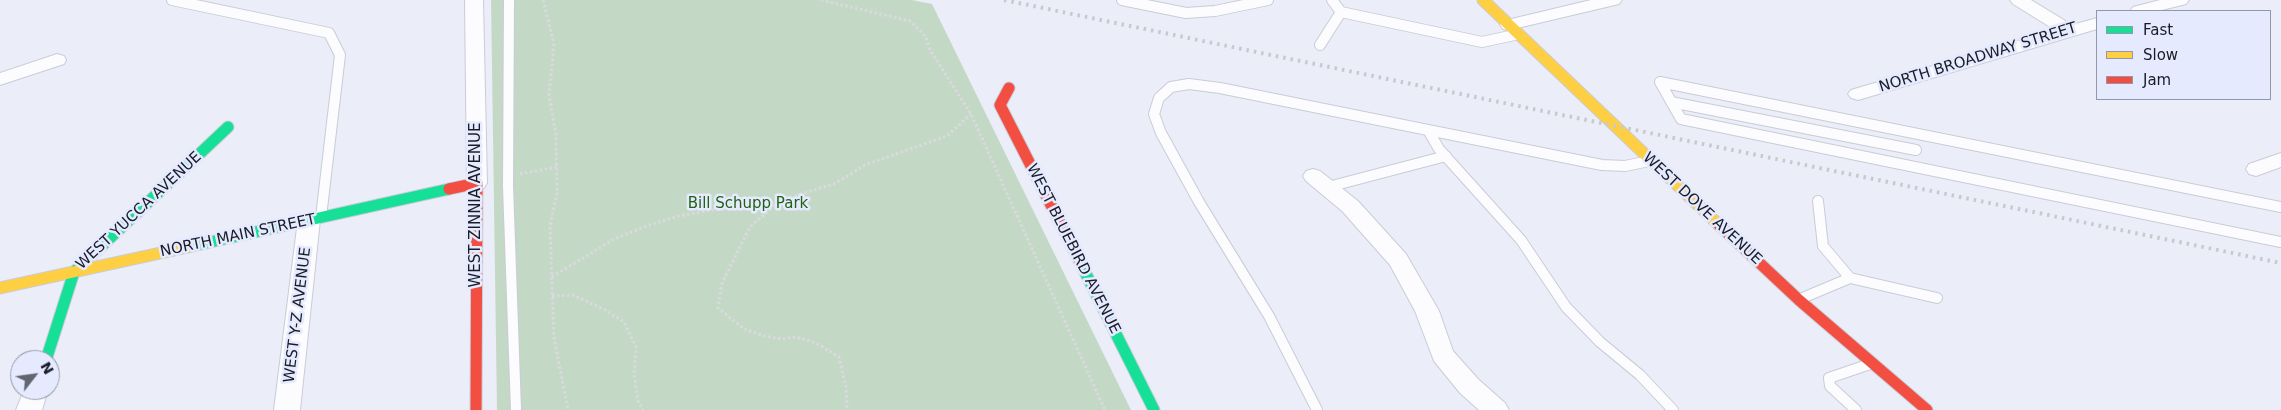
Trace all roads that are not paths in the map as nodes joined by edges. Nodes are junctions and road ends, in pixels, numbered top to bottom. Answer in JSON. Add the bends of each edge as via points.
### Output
{"nodes":[{"id":1,"x":172,"y":0,"type":"edge"},
{"id":2,"x":474,"y":0,"type":"edge"},
{"id":3,"x":509,"y":0,"type":"edge"},
{"id":4,"x":1122,"y":0,"type":"edge"},
{"id":5,"x":1268,"y":0,"type":"edge"},
{"id":6,"x":1332,"y":0,"type":"edge"},
{"id":7,"x":1483,"y":0,"type":"edge"},
{"id":8,"x":1613,"y":0,"type":"edge"},
{"id":9,"x":2019,"y":0,"type":"edge"},
{"id":10,"x":2180,"y":0,"type":"edge"},
{"id":11,"x":2143,"y":10,"type":"edge"},
{"id":12,"x":1341,"y":12,"type":"junction"},
{"id":13,"x":2096,"y":23,"type":"edge"},
{"id":14,"x":1514,"y":30,"type":"junction"},
{"id":15,"x":2069,"y":30,"type":"junction"},
{"id":16,"x":1320,"y":45,"type":"dead end"},
{"id":17,"x":57,"y":60,"type":"dead end"},
{"id":18,"x":0,"y":79,"type":"edge"},
{"id":19,"x":1008,"y":88,"type":"dead end"},
{"id":20,"x":1858,"y":94,"type":"dead end"},
{"id":21,"x":1671,"y":102,"type":"junction"},
{"id":22,"x":228,"y":127,"type":"dead end"},
{"id":23,"x":1428,"y":130,"type":"junction"},
{"id":24,"x":1914,"y":134,"type":"junction"},
{"id":25,"x":1916,"y":150,"type":"junction"},
{"id":26,"x":1446,"y":156,"type":"junction"},
{"id":27,"x":1650,"y":160,"type":"junction"},
{"id":28,"x":2281,"y":160,"type":"edge"},
{"id":29,"x":1919,"y":167,"type":"junction"},
{"id":30,"x":2256,"y":169,"type":"dead end"},
{"id":31,"x":1320,"y":181,"type":"joint"},
{"id":32,"x":476,"y":183,"type":"junction"},
{"id":33,"x":1818,"y":201,"type":"dead end"},
{"id":34,"x":2281,"y":207,"type":"edge"},
{"id":35,"x":315,"y":219,"type":"junction"},
{"id":36,"x":2281,"y":242,"type":"edge"},
{"id":37,"x":74,"y":272,"type":"junction"},
{"id":38,"x":1850,"y":278,"type":"junction"},
{"id":39,"x":0,"y":288,"type":"edge"},
{"id":40,"x":1938,"y":298,"type":"dead end"},
{"id":41,"x":1799,"y":300,"type":"junction"},
{"id":42,"x":49,"y":350,"type":"edge"},
{"id":43,"x":1873,"y":363,"type":"junction"},
{"id":44,"x":287,"y":410,"type":"edge"},
{"id":45,"x":476,"y":410,"type":"edge"},
{"id":46,"x":516,"y":410,"type":"edge"},
{"id":47,"x":1154,"y":410,"type":"edge"},
{"id":48,"x":1318,"y":410,"type":"edge"},
{"id":49,"x":1496,"y":410,"type":"edge"},
{"id":50,"x":1673,"y":410,"type":"edge"},
{"id":51,"x":1856,"y":410,"type":"edge"},
{"id":52,"x":1927,"y":410,"type":"edge"}],
"edges":[{"from":1,"to":35,"type":"lane","via":[[329,33],[340,54]]},
{"from":2,"to":32,"type":"street","name":"WEST ZINNIA AVENUE"},
{"from":3,"to":46,"type":"lane","via":[[508,176]]},
{"from":4,"to":5,"type":"lane","via":[[1186,13]]},
{"from":6,"to":12,"type":"lane"},
{"from":7,"to":14,"type":"street","name":"WEST DOVE AVENUE"},
{"from":8,"to":14,"type":"street"},
{"from":9,"to":15,"type":"street"},
{"from":10,"to":11,"type":"street"},
{"from":12,"to":14,"type":"lane","via":[[1482,42]]},
{"from":12,"to":16,"type":"lane"},
{"from":13,"to":15,"type":"street","name":"NORTH BROADWAY STREET"},
{"from":14,"to":27,"type":"street","name":"WEST DOVE AVENUE"},
{"from":15,"to":20,"type":"street","name":"NORTH BROADWAY STREET"},
{"from":17,"to":18,"type":"street"},
{"from":19,"to":47,"type":"street","name":"WEST BLUEBIRD AVENUE","via":[[1000,105]]},
{"from":21,"to":24,"type":"lane","via":[[1660,82]]},
{"from":21,"to":25,"type":"lane"},
{"from":21,"to":29,"type":"lane","via":[[1681,119]]},
{"from":22,"to":37,"type":"street","name":"WEST YUCCA AVENUE"},
{"from":23,"to":26,"type":"lane"},
{"from":23,"to":27,"type":"lane","via":[[1602,165],[1625,166]]},
{"from":23,"to":48,"type":"lane","via":[[1190,84],[1171,87],[1159,98],[1154,114],[1161,133],[1269,316]]},
{"from":24,"to":25,"type":"lane"},
{"from":24,"to":34,"type":"lane"},
{"from":25,"to":29,"type":"lane"},
{"from":26,"to":31,"type":"lane"},
{"from":26,"to":50,"type":"lane","via":[[1521,240],[1566,307]]},
{"from":27,"to":41,"type":"street","name":"WEST DOVE AVENUE"},
{"from":28,"to":30,"type":"street"},
{"from":29,"to":36,"type":"lane"},
{"from":31,"to":49,"type":"street","via":[[1350,206],[1398,260],[1427,311],[1443,355],[1469,386]]},
{"from":32,"to":35,"type":"street","name":"NORTH MAIN STREET"},
{"from":32,"to":45,"type":"street","name":"WEST ZINNIA AVENUE"},
{"from":33,"to":38,"type":"lane","via":[[1823,246]]},
{"from":35,"to":37,"type":"street","name":"NORTH MAIN STREET"},
{"from":35,"to":44,"type":"street","name":"WEST Y-Z AVENUE"},
{"from":37,"to":39,"type":"street","name":"NORTH MAIN STREET"},
{"from":37,"to":42,"type":"street","name":"WEST YUCCA AVENUE"},
{"from":38,"to":40,"type":"lane"},
{"from":38,"to":41,"type":"lane"},
{"from":41,"to":43,"type":"street","name":"WEST DOVE AVENUE"},
{"from":43,"to":51,"type":"lane","via":[[1829,378],[1830,386]]},
{"from":43,"to":52,"type":"street","name":"WEST DOVE AVENUE"}]}
